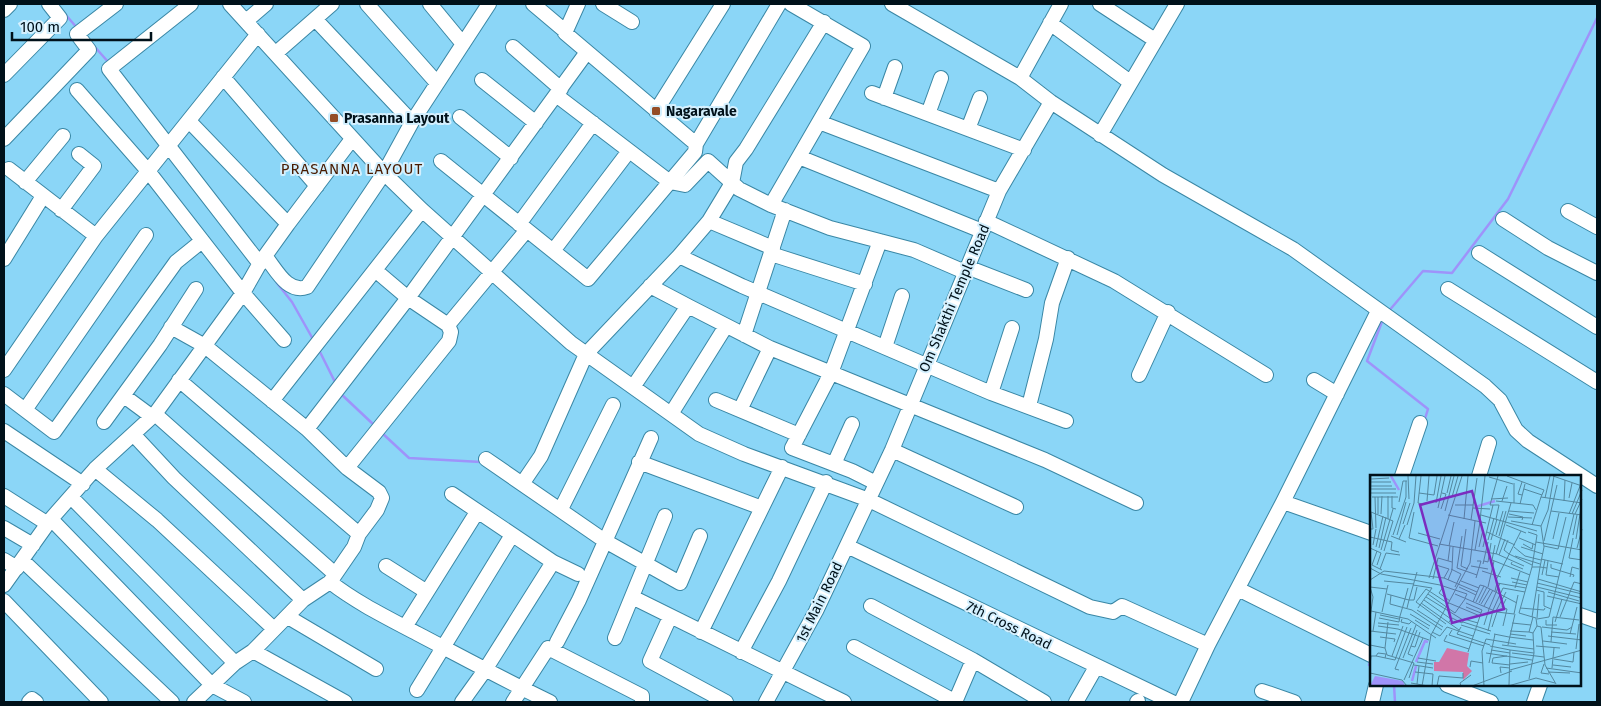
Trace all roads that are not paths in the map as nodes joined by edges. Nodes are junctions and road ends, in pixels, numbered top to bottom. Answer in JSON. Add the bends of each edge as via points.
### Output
{"nodes":[{"id":1,"x":10,"y":4,"type":"edge"},
{"id":2,"x":49,"y":4,"type":"edge"},
{"id":3,"x":116,"y":4,"type":"edge"},
{"id":4,"x":191,"y":4,"type":"edge"},
{"id":5,"x":230,"y":4,"type":"edge"},
{"id":6,"x":266,"y":4,"type":"edge"},
{"id":7,"x":332,"y":4,"type":"edge"},
{"id":8,"x":367,"y":4,"type":"edge"},
{"id":9,"x":430,"y":4,"type":"edge"},
{"id":10,"x":489,"y":4,"type":"edge"},
{"id":11,"x":533,"y":4,"type":"edge"},
{"id":12,"x":578,"y":4,"type":"edge"},
{"id":13,"x":602,"y":4,"type":"edge"},
{"id":14,"x":723,"y":4,"type":"edge"},
{"id":15,"x":779,"y":4,"type":"edge"},
{"id":16,"x":791,"y":4,"type":"edge"},
{"id":17,"x":892,"y":4,"type":"edge"},
{"id":18,"x":1060,"y":4,"type":"edge"},
{"id":19,"x":1100,"y":4,"type":"edge"},
{"id":20,"x":1177,"y":4,"type":"edge"},
{"id":21,"x":4,"y":10,"type":"edge"},
{"id":22,"x":316,"y":20,"type":"junction"},
{"id":23,"x":246,"y":21,"type":"junction"},
{"id":24,"x":632,"y":22,"type":"dead end"},
{"id":25,"x":824,"y":22,"type":"junction"},
{"id":26,"x":1050,"y":23,"type":"junction"},
{"id":27,"x":565,"y":31,"type":"junction"},
{"id":28,"x":258,"y":34,"type":"junction"},
{"id":29,"x":1155,"y":40,"type":"junction"},
{"id":30,"x":463,"y":44,"type":"junction"},
{"id":31,"x":513,"y":47,"type":"dead end"},
{"id":32,"x":587,"y":52,"type":"junction"},
{"id":33,"x":276,"y":53,"type":"junction"},
{"id":34,"x":895,"y":67,"type":"dead end"},
{"id":35,"x":4,"y":75,"type":"edge"},
{"id":36,"x":223,"y":77,"type":"junction"},
{"id":37,"x":941,"y":78,"type":"dead end"},
{"id":38,"x":1020,"y":78,"type":"junction"},
{"id":39,"x":482,"y":80,"type":"dead end"},
{"id":40,"x":1130,"y":82,"type":"junction"},
{"id":41,"x":437,"y":83,"type":"junction"},
{"id":42,"x":77,"y":90,"type":"dead end"},
{"id":43,"x":558,"y":92,"type":"junction"},
{"id":44,"x":980,"y":98,"type":"dead end"},
{"id":45,"x":1051,"y":102,"type":"junction"},
{"id":46,"x":656,"y":111,"type":"junction"},
{"id":47,"x":928,"y":114,"type":"junction"},
{"id":48,"x":460,"y":118,"type":"dead end"},
{"id":49,"x":189,"y":121,"type":"junction"},
{"id":50,"x":412,"y":122,"type":"junction"},
{"id":51,"x":819,"y":122,"type":"junction"},
{"id":52,"x":536,"y":123,"type":"junction"},
{"id":53,"x":593,"y":123,"type":"junction"},
{"id":54,"x":968,"y":129,"type":"junction"},
{"id":55,"x":1100,"y":135,"type":"junction"},
{"id":56,"x":63,"y":136,"type":"dead end"},
{"id":57,"x":4,"y":139,"type":"edge"},
{"id":58,"x":352,"y":139,"type":"junction"},
{"id":59,"x":170,"y":143,"type":"junction"},
{"id":60,"x":696,"y":144,"type":"junction"},
{"id":61,"x":629,"y":150,"type":"junction"},
{"id":62,"x":1024,"y":150,"type":"junction"},
{"id":63,"x":79,"y":154,"type":"dead end"},
{"id":64,"x":799,"y":157,"type":"junction"},
{"id":65,"x":511,"y":158,"type":"junction"},
{"id":66,"x":441,"y":161,"type":"dead end"},
{"id":67,"x":6,"y":170,"type":"edge"},
{"id":68,"x":148,"y":172,"type":"junction"},
{"id":69,"x":384,"y":173,"type":"junction"},
{"id":70,"x":26,"y":182,"type":"junction"},
{"id":71,"x":670,"y":182,"type":"junction"},
{"id":72,"x":732,"y":183,"type":"junction"},
{"id":73,"x":317,"y":186,"type":"junction"},
{"id":74,"x":999,"y":191,"type":"junction"},
{"id":75,"x":43,"y":196,"type":"junction"},
{"id":76,"x":484,"y":196,"type":"junction"},
{"id":77,"x":771,"y":205,"type":"junction"},
{"id":78,"x":61,"y":210,"type":"junction"},
{"id":79,"x":422,"y":210,"type":"junction"},
{"id":80,"x":785,"y":210,"type":"junction"},
{"id":81,"x":1568,"y":211,"type":"dead end"},
{"id":82,"x":1503,"y":219,"type":"dead end"},
{"id":83,"x":709,"y":221,"type":"junction"},
{"id":84,"x":288,"y":224,"type":"junction"},
{"id":85,"x":984,"y":226,"type":"junction"},
{"id":86,"x":1597,"y":227,"type":"edge"},
{"id":87,"x":523,"y":228,"type":"junction"},
{"id":88,"x":146,"y":235,"type":"dead end"},
{"id":89,"x":96,"y":236,"type":"junction"},
{"id":90,"x":453,"y":238,"type":"junction"},
{"id":91,"x":202,"y":241,"type":"junction"},
{"id":92,"x":880,"y":241,"type":"junction"},
{"id":93,"x":553,"y":251,"type":"junction"},
{"id":94,"x":772,"y":251,"type":"junction"},
{"id":95,"x":1479,"y":253,"type":"dead end"},
{"id":96,"x":679,"y":256,"type":"junction"},
{"id":97,"x":1068,"y":258,"type":"junction"},
{"id":98,"x":4,"y":259,"type":"edge"},
{"id":99,"x":262,"y":260,"type":"junction"},
{"id":100,"x":966,"y":269,"type":"junction"},
{"id":101,"x":375,"y":270,"type":"junction"},
{"id":102,"x":493,"y":273,"type":"junction"},
{"id":103,"x":1597,"y":273,"type":"edge"},
{"id":104,"x":865,"y":284,"type":"junction"},
{"id":105,"x":650,"y":286,"type":"junction"},
{"id":106,"x":196,"y":288,"type":"dead end"},
{"id":107,"x":1448,"y":289,"type":"dead end"},
{"id":108,"x":1026,"y":290,"type":"dead end"},
{"id":109,"x":758,"y":292,"type":"junction"},
{"id":110,"x":243,"y":293,"type":"junction"},
{"id":111,"x":902,"y":296,"type":"dead end"},
{"id":112,"x":408,"y":298,"type":"junction"},
{"id":113,"x":688,"y":306,"type":"junction"},
{"id":114,"x":1168,"y":312,"type":"junction"},
{"id":115,"x":1383,"y":315,"type":"junction"},
{"id":116,"x":448,"y":326,"type":"junction"},
{"id":117,"x":726,"y":326,"type":"junction"},
{"id":118,"x":172,"y":327,"type":"junction"},
{"id":119,"x":1597,"y":327,"type":"edge"},
{"id":120,"x":1012,"y":328,"type":"dead end"},
{"id":121,"x":846,"y":329,"type":"junction"},
{"id":122,"x":744,"y":335,"type":"junction"},
{"id":123,"x":284,"y":340,"type":"dead end"},
{"id":124,"x":205,"y":346,"type":"junction"},
{"id":125,"x":886,"y":347,"type":"junction"},
{"id":126,"x":770,"y":348,"type":"junction"},
{"id":127,"x":586,"y":354,"type":"junction"},
{"id":128,"x":926,"y":364,"type":"junction"},
{"id":129,"x":4,"y":370,"type":"edge"},
{"id":130,"x":831,"y":373,"type":"junction"},
{"id":131,"x":1266,"y":374,"type":"dead end"},
{"id":132,"x":1139,"y":375,"type":"dead end"},
{"id":133,"x":179,"y":380,"type":"junction"},
{"id":134,"x":1314,"y":380,"type":"dead end"},
{"id":135,"x":1597,"y":382,"type":"edge"},
{"id":136,"x":632,"y":387,"type":"junction"},
{"id":137,"x":4,"y":394,"type":"edge"},
{"id":138,"x":991,"y":394,"type":"junction"},
{"id":139,"x":1337,"y":394,"type":"junction"},
{"id":140,"x":124,"y":396,"type":"junction"},
{"id":141,"x":716,"y":400,"type":"dead end"},
{"id":142,"x":272,"y":401,"type":"junction"},
{"id":143,"x":613,"y":405,"type":"dead end"},
{"id":144,"x":910,"y":405,"type":"junction"},
{"id":145,"x":1029,"y":406,"type":"junction"},
{"id":146,"x":25,"y":410,"type":"junction"},
{"id":147,"x":740,"y":410,"type":"junction"},
{"id":148,"x":671,"y":414,"type":"junction"},
{"id":149,"x":153,"y":415,"type":"junction"},
{"id":150,"x":1066,"y":421,"type":"dead end"},
{"id":151,"x":104,"y":422,"type":"dead end"},
{"id":152,"x":1420,"y":423,"type":"dead end"},
{"id":153,"x":852,"y":424,"type":"dead end"},
{"id":154,"x":307,"y":429,"type":"junction"},
{"id":155,"x":4,"y":431,"type":"edge"},
{"id":156,"x":133,"y":434,"type":"junction"},
{"id":157,"x":799,"y":435,"type":"junction"},
{"id":158,"x":651,"y":438,"type":"dead end"},
{"id":159,"x":1489,"y":442,"type":"dead end"},
{"id":160,"x":892,"y":450,"type":"junction"},
{"id":161,"x":486,"y":459,"type":"dead end"},
{"id":162,"x":639,"y":462,"type":"junction"},
{"id":163,"x":834,"y":464,"type":"junction"},
{"id":164,"x":782,"y":467,"type":"junction"},
{"id":165,"x":347,"y":468,"type":"junction"},
{"id":166,"x":96,"y":469,"type":"junction"},
{"id":167,"x":1402,"y":475,"type":"edge"},
{"id":168,"x":1479,"y":475,"type":"edge"},
{"id":169,"x":1580,"y":475,"type":"edge"},
{"id":170,"x":1581,"y":476,"type":"edge"},
{"id":171,"x":826,"y":482,"type":"junction"},
{"id":172,"x":876,"y":483,"type":"junction"},
{"id":173,"x":83,"y":484,"type":"junction"},
{"id":174,"x":522,"y":484,"type":"junction"},
{"id":175,"x":1597,"y":486,"type":"edge"},
{"id":176,"x":452,"y":494,"type":"dead end"},
{"id":177,"x":4,"y":496,"type":"edge"},
{"id":178,"x":72,"y":498,"type":"junction"},
{"id":179,"x":869,"y":500,"type":"junction"},
{"id":180,"x":1283,"y":502,"type":"junction"},
{"id":181,"x":1136,"y":503,"type":"dead end"},
{"id":182,"x":1016,"y":507,"type":"dead end"},
{"id":183,"x":762,"y":508,"type":"junction"},
{"id":184,"x":561,"y":509,"type":"junction"},
{"id":185,"x":477,"y":512,"type":"junction"},
{"id":186,"x":665,"y":516,"type":"dead end"},
{"id":187,"x":49,"y":522,"type":"junction"},
{"id":188,"x":4,"y":528,"type":"edge"},
{"id":189,"x":1370,"y":533,"type":"edge"},
{"id":190,"x":359,"y":534,"type":"junction"},
{"id":191,"x":512,"y":535,"type":"junction"},
{"id":192,"x":700,"y":536,"type":"dead end"},
{"id":193,"x":605,"y":541,"type":"junction"},
{"id":194,"x":33,"y":545,"type":"junction"},
{"id":195,"x":847,"y":546,"type":"junction"},
{"id":196,"x":4,"y":560,"type":"edge"},
{"id":197,"x":553,"y":562,"type":"junction"},
{"id":198,"x":645,"y":562,"type":"junction"},
{"id":199,"x":20,"y":564,"type":"junction"},
{"id":200,"x":386,"y":566,"type":"dead end"},
{"id":201,"x":578,"y":574,"type":"dead end"},
{"id":202,"x":333,"y":578,"type":"junction"},
{"id":203,"x":4,"y":586,"type":"edge"},
{"id":204,"x":1238,"y":589,"type":"junction"},
{"id":205,"x":427,"y":592,"type":"junction"},
{"id":206,"x":632,"y":597,"type":"junction"},
{"id":207,"x":303,"y":600,"type":"junction"},
{"id":208,"x":4,"y":601,"type":"edge"},
{"id":209,"x":870,"y":606,"type":"dead end"},
{"id":210,"x":1581,"y":615,"type":"edge"},
{"id":211,"x":288,"y":617,"type":"junction"},
{"id":212,"x":670,"y":617,"type":"junction"},
{"id":213,"x":1597,"y":621,"type":"edge"},
{"id":214,"x":405,"y":627,"type":"junction"},
{"id":215,"x":273,"y":628,"type":"junction"},
{"id":216,"x":701,"y":632,"type":"junction"},
{"id":217,"x":615,"y":638,"type":"dead end"},
{"id":218,"x":557,"y":642,"type":"dead end"},
{"id":219,"x":1208,"y":645,"type":"junction"},
{"id":220,"x":854,"y":647,"type":"dead end"},
{"id":221,"x":444,"y":648,"type":"junction"},
{"id":222,"x":253,"y":650,"type":"junction"},
{"id":223,"x":741,"y":652,"type":"junction"},
{"id":224,"x":1369,"y":654,"type":"edge"},
{"id":225,"x":973,"y":660,"type":"junction"},
{"id":226,"x":235,"y":663,"type":"junction"},
{"id":227,"x":1096,"y":667,"type":"junction"},
{"id":228,"x":376,"y":669,"type":"dead end"},
{"id":229,"x":485,"y":670,"type":"junction"},
{"id":230,"x":784,"y":672,"type":"junction"},
{"id":231,"x":212,"y":684,"type":"junction"},
{"id":232,"x":1376,"y":686,"type":"edge"},
{"id":233,"x":1450,"y":686,"type":"edge"},
{"id":234,"x":1540,"y":686,"type":"edge"},
{"id":235,"x":521,"y":688,"type":"junction"},
{"id":236,"x":417,"y":690,"type":"dead end"},
{"id":237,"x":1262,"y":691,"type":"dead end"},
{"id":238,"x":29,"y":702,"type":"edge"},
{"id":239,"x":36,"y":702,"type":"edge"},
{"id":240,"x":101,"y":702,"type":"edge"},
{"id":241,"x":172,"y":702,"type":"edge"},
{"id":242,"x":194,"y":702,"type":"edge"},
{"id":243,"x":244,"y":702,"type":"edge"},
{"id":244,"x":345,"y":702,"type":"edge"},
{"id":245,"x":462,"y":702,"type":"edge"},
{"id":246,"x":513,"y":702,"type":"edge"},
{"id":247,"x":550,"y":702,"type":"edge"},
{"id":248,"x":642,"y":702,"type":"edge"},
{"id":249,"x":726,"y":702,"type":"edge"},
{"id":250,"x":766,"y":702,"type":"edge"},
{"id":251,"x":844,"y":702,"type":"edge"},
{"id":252,"x":956,"y":702,"type":"edge"},
{"id":253,"x":1044,"y":702,"type":"edge"},
{"id":254,"x":1076,"y":702,"type":"edge"},
{"id":255,"x":1172,"y":702,"type":"edge"},
{"id":256,"x":1181,"y":702,"type":"edge"},
{"id":257,"x":1294,"y":702,"type":"edge"},
{"id":258,"x":1372,"y":702,"type":"edge"},
{"id":259,"x":1491,"y":702,"type":"edge"},
{"id":260,"x":1534,"y":702,"type":"edge"}],
"edges":[{"from":1,"to":21,"type":"street"},
{"from":2,"to":35,"type":"street","via":[[60,18]]},
{"from":3,"to":57,"type":"street","via":[[80,31],[89,50]]},
{"from":4,"to":59,"type":"street","via":[[113,66]]},
{"from":5,"to":23,"type":"street"},
{"from":6,"to":23,"type":"street"},
{"from":7,"to":22,"type":"street"},
{"from":8,"to":41,"type":"street"},
{"from":9,"to":30,"type":"street"},
{"from":10,"to":30,"type":"street"},
{"from":11,"to":27,"type":"street"},
{"from":12,"to":27,"type":"street"},
{"from":13,"to":24,"type":"street"},
{"from":14,"to":46,"type":"street"},
{"from":15,"to":60,"type":"street"},
{"from":16,"to":25,"type":"street"},
{"from":17,"to":38,"type":"street"},
{"from":18,"to":26,"type":"street"},
{"from":19,"to":29,"type":"street"},
{"from":20,"to":29,"type":"street"},
{"from":22,"to":33,"type":"street"},
{"from":22,"to":50,"type":"street"},
{"from":23,"to":28,"type":"street"},
{"from":25,"to":51,"type":"street","via":[[863,46]]},
{"from":25,"to":72,"type":"street","via":[[736,162]]},
{"from":26,"to":38,"type":"street"},
{"from":26,"to":40,"type":"street"},
{"from":27,"to":32,"type":"street"},
{"from":28,"to":33,"type":"street"},
{"from":28,"to":36,"type":"street"},
{"from":29,"to":40,"type":"street"},
{"from":30,"to":41,"type":"street"},
{"from":31,"to":43,"type":"street"},
{"from":32,"to":43,"type":"street"},
{"from":32,"to":46,"type":"street"},
{"from":33,"to":58,"type":"street"},
{"from":34,"to":47,"type":"street","via":[[878,95]]},
{"from":36,"to":49,"type":"street"},
{"from":36,"to":73,"type":"street"},
{"from":37,"to":47,"type":"street"},
{"from":38,"to":45,"type":"street"},
{"from":39,"to":52,"type":"street"},
{"from":40,"to":55,"type":"street"},
{"from":41,"to":50,"type":"street"},
{"from":42,"to":68,"type":"street"},
{"from":43,"to":52,"type":"street"},
{"from":43,"to":53,"type":"street"},
{"from":44,"to":54,"type":"street"},
{"from":45,"to":55,"type":"street"},
{"from":45,"to":62,"type":"street","name":"Om Shakthi Temple Road"},
{"from":46,"to":60,"type":"street"},
{"from":47,"to":54,"type":"street"},
{"from":48,"to":65,"type":"street"},
{"from":49,"to":59,"type":"street"},
{"from":49,"to":84,"type":"street"},
{"from":50,"to":69,"type":"street"},
{"from":51,"to":64,"type":"street"},
{"from":51,"to":74,"type":"street"},
{"from":52,"to":65,"type":"street"},
{"from":53,"to":61,"type":"street"},
{"from":53,"to":87,"type":"street"},
{"from":54,"to":62,"type":"street"},
{"from":55,"to":115,"type":"street","via":[[1293,249]]},
{"from":56,"to":70,"type":"street"},
{"from":58,"to":69,"type":"street"},
{"from":58,"to":73,"type":"street"},
{"from":59,"to":68,"type":"street"},
{"from":59,"to":99,"type":"street"},
{"from":60,"to":71,"type":"street","via":[[695,152]]},
{"from":61,"to":71,"type":"street"},
{"from":61,"to":93,"type":"street"},
{"from":62,"to":74,"type":"street","name":"Om Shakthi Temple Road"},
{"from":63,"to":78,"type":"street","via":[[94,166]]},
{"from":64,"to":77,"type":"street"},
{"from":64,"to":85,"type":"street"},
{"from":65,"to":76,"type":"street"},
{"from":66,"to":76,"type":"street"},
{"from":67,"to":70,"type":"street"},
{"from":68,"to":89,"type":"street"},
{"from":68,"to":91,"type":"street"},
{"from":69,"to":79,"type":"street"},
{"from":69,"to":99,"type":"street","via":[[307,287],[291,288]]},
{"from":70,"to":75,"type":"street"},
{"from":71,"to":72,"type":"street","via":[[685,185],[708,161]]},
{"from":71,"to":93,"type":"street","via":[[588,279]]},
{"from":72,"to":77,"type":"street"},
{"from":72,"to":83,"type":"street"},
{"from":73,"to":84,"type":"street"},
{"from":74,"to":85,"type":"street","name":"Om Shakthi Temple Road"},
{"from":75,"to":78,"type":"street"},
{"from":75,"to":98,"type":"street"},
{"from":76,"to":87,"type":"street"},
{"from":76,"to":90,"type":"street"},
{"from":77,"to":80,"type":"street"},
{"from":78,"to":89,"type":"street"},
{"from":79,"to":90,"type":"street"},
{"from":79,"to":101,"type":"street"},
{"from":80,"to":92,"type":"street","via":[[830,228]]},
{"from":80,"to":94,"type":"street"},
{"from":81,"to":86,"type":"street"},
{"from":82,"to":103,"type":"street","via":[[1548,248]]},
{"from":83,"to":94,"type":"street"},
{"from":83,"to":96,"type":"street"},
{"from":84,"to":99,"type":"street"},
{"from":85,"to":97,"type":"street"},
{"from":85,"to":100,"type":"street","name":"Om Shakthi Temple Road"},
{"from":87,"to":93,"type":"street"},
{"from":87,"to":102,"type":"street"},
{"from":88,"to":146,"type":"street"},
{"from":89,"to":129,"type":"street"},
{"from":90,"to":102,"type":"street"},
{"from":90,"to":112,"type":"street"},
{"from":91,"to":110,"type":"street"},
{"from":91,"to":146,"type":"street","via":[[176,262],[54,432]]},
{"from":92,"to":100,"type":"street"},
{"from":92,"to":104,"type":"street"},
{"from":94,"to":104,"type":"street"},
{"from":94,"to":109,"type":"street"},
{"from":95,"to":119,"type":"street"},
{"from":96,"to":105,"type":"street"},
{"from":96,"to":109,"type":"street"},
{"from":97,"to":114,"type":"street"},
{"from":97,"to":145,"type":"street","via":[[1052,303]]},
{"from":99,"to":110,"type":"street"},
{"from":100,"to":108,"type":"street"},
{"from":100,"to":128,"type":"street","name":"Om Shakthi Temple Road"},
{"from":101,"to":112,"type":"street"},
{"from":101,"to":142,"type":"street"},
{"from":102,"to":116,"type":"street"},
{"from":102,"to":127,"type":"street"},
{"from":104,"to":121,"type":"street"},
{"from":105,"to":113,"type":"street"},
{"from":105,"to":127,"type":"street"},
{"from":106,"to":118,"type":"street"},
{"from":107,"to":135,"type":"street"},
{"from":109,"to":121,"type":"street"},
{"from":109,"to":122,"type":"street"},
{"from":110,"to":123,"type":"street"},
{"from":110,"to":124,"type":"street"},
{"from":111,"to":125,"type":"street"},
{"from":112,"to":116,"type":"street"},
{"from":112,"to":154,"type":"street"},
{"from":113,"to":117,"type":"street"},
{"from":113,"to":136,"type":"street"},
{"from":114,"to":131,"type":"street"},
{"from":114,"to":132,"type":"street"},
{"from":115,"to":139,"type":"street"},
{"from":115,"to":169,"type":"street","via":[[1485,386],[1500,400],[1516,430]]},
{"from":116,"to":165,"type":"street","via":[[451,332],[449,341]]},
{"from":117,"to":122,"type":"street"},
{"from":117,"to":148,"type":"street"},
{"from":118,"to":124,"type":"street"},
{"from":118,"to":140,"type":"street"},
{"from":120,"to":138,"type":"street"},
{"from":121,"to":125,"type":"street"},
{"from":121,"to":130,"type":"street"},
{"from":122,"to":126,"type":"street"},
{"from":124,"to":133,"type":"street"},
{"from":124,"to":142,"type":"street"},
{"from":125,"to":128,"type":"street"},
{"from":126,"to":130,"type":"street"},
{"from":126,"to":147,"type":"street"},
{"from":127,"to":136,"type":"street"},
{"from":127,"to":174,"type":"street","via":[[541,456]]},
{"from":128,"to":138,"type":"street"},
{"from":128,"to":144,"type":"street","name":"Om Shakthi Temple Road"},
{"from":130,"to":144,"type":"street"},
{"from":130,"to":157,"type":"street"},
{"from":133,"to":149,"type":"street"},
{"from":133,"to":190,"type":"street"},
{"from":134,"to":139,"type":"street"},
{"from":136,"to":148,"type":"street"},
{"from":137,"to":146,"type":"street"},
{"from":138,"to":145,"type":"street"},
{"from":139,"to":180,"type":"street"},
{"from":140,"to":149,"type":"street"},
{"from":140,"to":151,"type":"street"},
{"from":141,"to":147,"type":"street"},
{"from":142,"to":154,"type":"street"},
{"from":143,"to":184,"type":"street"},
{"from":144,"to":160,"type":"street","name":"Om Shakthi Temple Road"},
{"from":144,"to":181,"type":"street","via":[[1045,460]]},
{"from":145,"to":150,"type":"street"},
{"from":147,"to":157,"type":"street"},
{"from":148,"to":164,"type":"street","via":[[699,434]]},
{"from":149,"to":156,"type":"street"},
{"from":149,"to":202,"type":"street"},
{"from":152,"to":167,"type":"street"},
{"from":153,"to":163,"type":"street"},
{"from":154,"to":165,"type":"street"},
{"from":155,"to":173,"type":"street"},
{"from":156,"to":166,"type":"street"},
{"from":156,"to":207,"type":"street","via":[[174,478]]},
{"from":157,"to":163,"type":"street","via":[[792,448]]},
{"from":158,"to":162,"type":"street"},
{"from":159,"to":168,"type":"street"},
{"from":160,"to":172,"type":"street","name":"Om Shakthi Temple Road"},
{"from":160,"to":182,"type":"street"},
{"from":161,"to":174,"type":"street"},
{"from":162,"to":183,"type":"street"},
{"from":162,"to":193,"type":"street"},
{"from":163,"to":172,"type":"street"},
{"from":164,"to":171,"type":"street"},
{"from":164,"to":183,"type":"street"},
{"from":165,"to":190,"type":"street","via":[[379,492],[382,498]]},
{"from":166,"to":173,"type":"street"},
{"from":166,"to":215,"type":"street","via":[[157,520]]},
{"from":170,"to":175,"type":"street"},
{"from":171,"to":179,"type":"street"},
{"from":171,"to":223,"type":"street"},
{"from":172,"to":179,"type":"street","name":"Om Shakthi Temple Road"},
{"from":173,"to":178,"type":"street"},
{"from":174,"to":184,"type":"street"},
{"from":176,"to":185,"type":"street"},
{"from":177,"to":187,"type":"street"},
{"from":178,"to":187,"type":"street"},
{"from":178,"to":226,"type":"street"},
{"from":179,"to":195,"type":"street","name":"1st Main Road"},
{"from":179,"to":219,"type":"street","via":[[1090,607],[1113,612],[1122,606]]},
{"from":180,"to":189,"type":"street"},
{"from":180,"to":204,"type":"street"},
{"from":183,"to":216,"type":"street"},
{"from":184,"to":193,"type":"street"},
{"from":185,"to":191,"type":"street"},
{"from":185,"to":205,"type":"street"},
{"from":186,"to":198,"type":"street"},
{"from":187,"to":194,"type":"street"},
{"from":187,"to":231,"type":"street"},
{"from":188,"to":194,"type":"street"},
{"from":190,"to":202,"type":"street"},
{"from":191,"to":197,"type":"street"},
{"from":191,"to":221,"type":"street"},
{"from":192,"to":198,"type":"street","via":[[680,583]]},
{"from":193,"to":198,"type":"street"},
{"from":193,"to":218,"type":"street"},
{"from":194,"to":199,"type":"street"},
{"from":195,"to":227,"type":"street","name":"7th Cross Road"},
{"from":195,"to":230,"type":"street","name":"1st Main Road"},
{"from":196,"to":199,"type":"street"},
{"from":197,"to":201,"type":"street"},
{"from":197,"to":229,"type":"street"},
{"from":198,"to":206,"type":"street"},
{"from":199,"to":203,"type":"street"},
{"from":199,"to":241,"type":"street"},
{"from":200,"to":205,"type":"street"},
{"from":202,"to":207,"type":"street"},
{"from":202,"to":214,"type":"street","via":[[345,594]]},
{"from":204,"to":219,"type":"street"},
{"from":204,"to":224,"type":"street"},
{"from":205,"to":214,"type":"street"},
{"from":206,"to":212,"type":"street"},
{"from":206,"to":217,"type":"street"},
{"from":207,"to":211,"type":"street"},
{"from":208,"to":240,"type":"street"},
{"from":209,"to":225,"type":"street"},
{"from":210,"to":213,"type":"street"},
{"from":211,"to":215,"type":"street"},
{"from":211,"to":228,"type":"street"},
{"from":212,"to":216,"type":"street"},
{"from":212,"to":249,"type":"street","via":[[650,661]]},
{"from":214,"to":221,"type":"street"},
{"from":215,"to":222,"type":"street"},
{"from":216,"to":223,"type":"street"},
{"from":219,"to":256,"type":"street"},
{"from":220,"to":252,"type":"street"},
{"from":221,"to":229,"type":"street"},
{"from":221,"to":236,"type":"street"},
{"from":222,"to":226,"type":"street"},
{"from":222,"to":244,"type":"street"},
{"from":223,"to":230,"type":"street"},
{"from":225,"to":252,"type":"street"},
{"from":225,"to":253,"type":"street"},
{"from":226,"to":231,"type":"street"},
{"from":227,"to":254,"type":"street"},
{"from":227,"to":255,"type":"street","name":"7th Cross Road"},
{"from":229,"to":235,"type":"street"},
{"from":229,"to":245,"type":"street"},
{"from":230,"to":250,"type":"street","name":"1st Main Road"},
{"from":230,"to":251,"type":"street"},
{"from":231,"to":242,"type":"street"},
{"from":231,"to":243,"type":"street"},
{"from":232,"to":258,"type":"street"},
{"from":233,"to":259,"type":"street"},
{"from":234,"to":260,"type":"street"},
{"from":235,"to":246,"type":"street"},
{"from":235,"to":247,"type":"street"},
{"from":235,"to":248,"type":"street","via":[[548,648],[642,696]]},
{"from":237,"to":257,"type":"street"},
{"from":238,"to":239,"type":"street","via":[[32,699]]}]}
